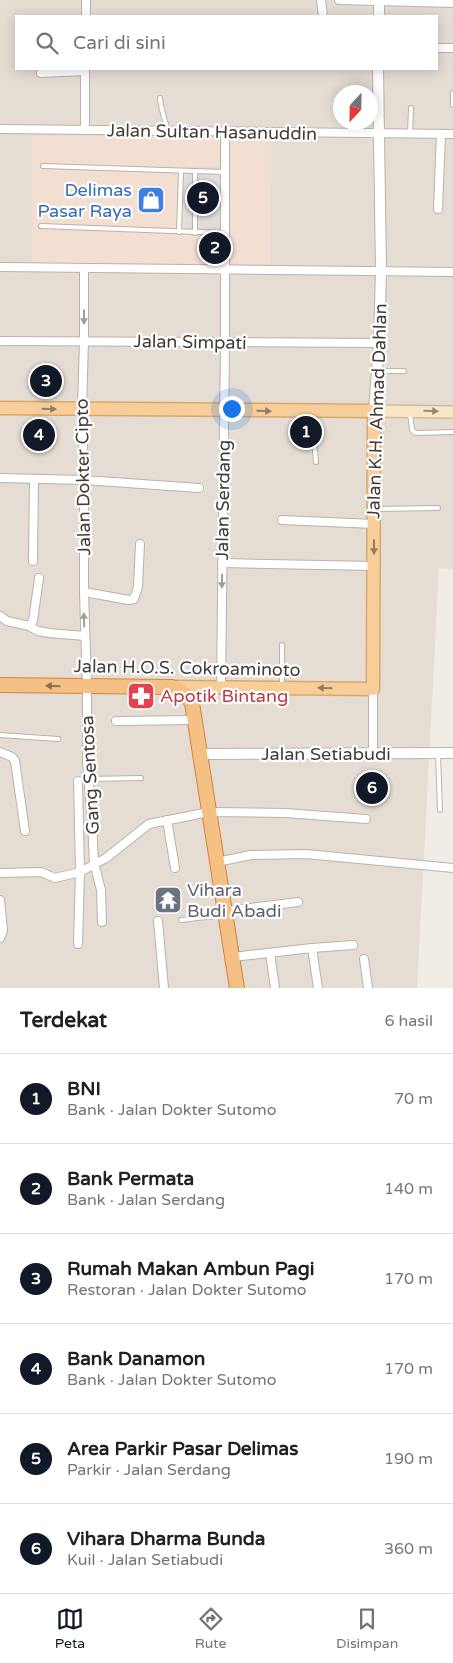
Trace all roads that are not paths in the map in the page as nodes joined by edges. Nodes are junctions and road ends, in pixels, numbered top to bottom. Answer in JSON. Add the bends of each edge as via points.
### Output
{"nodes":[{"id":1,"x":86,"y":0,"type":"edge"},
{"id":2,"x":321,"y":0,"type":"edge"},
{"id":3,"x":339,"y":0,"type":"edge"},
{"id":4,"x":379,"y":1,"type":"edge"},
{"id":5,"x":453,"y":3,"type":"edge"},
{"id":6,"x":86,"y":15,"type":"edge"},
{"id":7,"x":323,"y":15,"type":"edge"},
{"id":8,"x":379,"y":15,"type":"edge"},
{"id":9,"x":438,"y":48,"type":"edge"},
{"id":10,"x":453,"y":48,"type":"edge"},
{"id":11,"x":85,"y":70,"type":"edge"},
{"id":12,"x":378,"y":70,"type":"edge"},
{"id":13,"x":41,"y":73,"type":"dead end"},
{"id":14,"x":453,"y":93,"type":"edge"},
{"id":15,"x":160,"y":98,"type":"dead end"},
{"id":16,"x":453,"y":105,"type":"edge"},
{"id":17,"x":411,"y":108,"type":"dead end"},
{"id":18,"x":0,"y":129,"type":"edge"},
{"id":19,"x":85,"y":130,"type":"junction"},
{"id":20,"x":168,"y":131,"type":"junction"},
{"id":21,"x":225,"y":132,"type":"junction"},
{"id":22,"x":379,"y":134,"type":"junction"},
{"id":23,"x":410,"y":134,"type":"junction"},
{"id":24,"x":440,"y":134,"type":"junction"},
{"id":25,"x":453,"y":134,"type":"edge"},
{"id":26,"x":44,"y":166,"type":"dead end"},
{"id":27,"x":181,"y":171,"type":"junction"},
{"id":28,"x":195,"y":172,"type":"junction"},
{"id":29,"x":225,"y":172,"type":"junction"},
{"id":30,"x":438,"y":208,"type":"dead end"},
{"id":31,"x":41,"y":226,"type":"dead end"},
{"id":32,"x":179,"y":232,"type":"junction"},
{"id":33,"x":195,"y":233,"type":"junction"},
{"id":34,"x":225,"y":233,"type":"junction"},
{"id":35,"x":0,"y":267,"type":"edge"},
{"id":36,"x":84,"y":268,"type":"junction"},
{"id":37,"x":224,"y":269,"type":"junction"},
{"id":38,"x":381,"y":270,"type":"junction"},
{"id":39,"x":453,"y":272,"type":"edge"},
{"id":40,"x":0,"y":340,"type":"edge"},
{"id":41,"x":84,"y":341,"type":"junction"},
{"id":42,"x":225,"y":343,"type":"junction"},
{"id":43,"x":379,"y":344,"type":"junction"},
{"id":44,"x":377,"y":371,"type":"junction"},
{"id":45,"x":404,"y":371,"type":"dead end"},
{"id":46,"x":0,"y":408,"type":"edge"},
{"id":47,"x":82,"y":409,"type":"junction"},
{"id":48,"x":224,"y":410,"type":"junction"},
{"id":49,"x":374,"y":411,"type":"junction"},
{"id":50,"x":410,"y":411,"type":"junction"},
{"id":51,"x":311,"y":412,"type":"junction"},
{"id":52,"x":453,"y":412,"type":"edge"},
{"id":53,"x":453,"y":432,"type":"edge"},
{"id":54,"x":316,"y":462,"type":"dead end"},
{"id":55,"x":0,"y":478,"type":"edge"},
{"id":56,"x":34,"y":479,"type":"junction"},
{"id":57,"x":84,"y":480,"type":"junction"},
{"id":58,"x":199,"y":488,"type":"dead end"},
{"id":59,"x":438,"y":508,"type":"dead end"},
{"id":60,"x":374,"y":509,"type":"junction"},
{"id":61,"x":282,"y":520,"type":"dead end"},
{"id":62,"x":374,"y":524,"type":"junction"},
{"id":63,"x":140,"y":544,"type":"dead end"},
{"id":64,"x":34,"y":561,"type":"dead end"},
{"id":65,"x":222,"y":563,"type":"junction"},
{"id":66,"x":374,"y":566,"type":"junction"},
{"id":67,"x":39,"y":578,"type":"dead end"},
{"id":68,"x":84,"y":592,"type":"junction"},
{"id":69,"x":0,"y":616,"type":"edge"},
{"id":70,"x":29,"y":626,"type":"junction"},
{"id":71,"x":85,"y":636,"type":"junction"},
{"id":72,"x":282,"y":644,"type":"dead end"},
{"id":73,"x":0,"y":685,"type":"edge"},
{"id":74,"x":87,"y":686,"type":"junction"},
{"id":75,"x":172,"y":687,"type":"junction"},
{"id":76,"x":215,"y":687,"type":"junction"},
{"id":77,"x":282,"y":688,"type":"junction"},
{"id":78,"x":373,"y":689,"type":"junction"},
{"id":79,"x":192,"y":703,"type":"junction"},
{"id":80,"x":194,"y":720,"type":"junction"},
{"id":81,"x":116,"y":721,"type":"dead end"},
{"id":82,"x":0,"y":736,"type":"edge"},
{"id":83,"x":58,"y":739,"type":"dead end"},
{"id":84,"x":0,"y":752,"type":"edge"},
{"id":85,"x":438,"y":753,"type":"junction"},
{"id":86,"x":453,"y":753,"type":"edge"},
{"id":87,"x":200,"y":754,"type":"junction"},
{"id":88,"x":373,"y":754,"type":"junction"},
{"id":89,"x":141,"y":778,"type":"dead end"},
{"id":90,"x":88,"y":779,"type":"junction"},
{"id":91,"x":78,"y":781,"type":"dead end"},
{"id":92,"x":440,"y":810,"type":"dead end"},
{"id":93,"x":209,"y":812,"type":"junction"},
{"id":94,"x":167,"y":820,"type":"junction"},
{"id":95,"x":366,"y":820,"type":"dead end"},
{"id":96,"x":25,"y":831,"type":"dead end"},
{"id":97,"x":217,"y":862,"type":"junction"},
{"id":98,"x":94,"y":863,"type":"junction"},
{"id":99,"x":175,"y":868,"type":"dead end"},
{"id":100,"x":453,"y":868,"type":"edge"},
{"id":101,"x":80,"y":872,"type":"junction"},
{"id":102,"x":0,"y":873,"type":"edge"},
{"id":103,"x":0,"y":900,"type":"edge"},
{"id":104,"x":298,"y":902,"type":"dead end"},
{"id":105,"x":225,"y":913,"type":"junction"},
{"id":106,"x":181,"y":920,"type":"dead end"},
{"id":107,"x":158,"y":921,"type":"dead end"},
{"id":108,"x":102,"y":922,"type":"dead end"},
{"id":109,"x":0,"y":938,"type":"edge"},
{"id":110,"x":78,"y":944,"type":"dead end"},
{"id":111,"x":352,"y":945,"type":"dead end"},
{"id":112,"x":312,"y":948,"type":"junction"},
{"id":113,"x":270,"y":953,"type":"junction"},
{"id":114,"x":233,"y":958,"type":"junction"},
{"id":115,"x":364,"y":959,"type":"dead end"},
{"id":116,"x":164,"y":988,"type":"edge"},
{"id":117,"x":237,"y":988,"type":"edge"},
{"id":118,"x":275,"y":988,"type":"edge"},
{"id":119,"x":318,"y":988,"type":"edge"},
{"id":120,"x":368,"y":988,"type":"edge"}],
"edges":[{"from":1,"to":6,"type":"street"},
{"from":2,"to":7,"type":"street"},
{"from":3,"to":4,"type":"street"},
{"from":4,"to":5,"type":"street"},
{"from":4,"to":8,"type":"street"},
{"from":9,"to":10,"type":"street"},
{"from":11,"to":13,"type":"street"},
{"from":11,"to":19,"type":"street"},
{"from":12,"to":22,"type":"street","name":"Jalan K.H. Ahmad Dahlan"},
{"from":14,"to":16,"type":"lane"},
{"from":15,"to":20,"type":"lane"},
{"from":17,"to":23,"type":"lane"},
{"from":18,"to":19,"type":"street","name":"Jalan Sultan Hasanuddin"},
{"from":19,"to":20,"type":"street","name":"Jalan Sultan Hasanuddin"},
{"from":20,"to":21,"type":"street","name":"Jalan Sultan Hasanuddin"},
{"from":21,"to":22,"type":"street","name":"Jalan Sultan Hasanuddin"},
{"from":21,"to":29,"type":"street","name":"Jalan Serdang"},
{"from":22,"to":23,"type":"street","name":"Jalan Sultan Hasanuddin"},
{"from":22,"to":38,"type":"street","name":"Jalan K.H. Ahmad Dahlan"},
{"from":23,"to":24,"type":"street","name":"Jalan Sultan Hasanuddin"},
{"from":24,"to":25,"type":"street","name":"Jalan Sultan Hasanuddin"},
{"from":24,"to":30,"type":"street"},
{"from":26,"to":27,"type":"lane"},
{"from":27,"to":28,"type":"lane"},
{"from":27,"to":32,"type":"lane"},
{"from":28,"to":29,"type":"lane"},
{"from":28,"to":33,"type":"lane"},
{"from":29,"to":34,"type":"street","name":"Jalan Serdang"},
{"from":31,"to":32,"type":"lane"},
{"from":32,"to":33,"type":"lane"},
{"from":33,"to":34,"type":"lane"},
{"from":34,"to":37,"type":"street","name":"Jalan Serdang"},
{"from":35,"to":36,"type":"street"},
{"from":36,"to":37,"type":"street"},
{"from":36,"to":41,"type":"street","name":"Jalan Dokter Cipto","one_way":true},
{"from":37,"to":38,"type":"street"},
{"from":37,"to":42,"type":"street","name":"Jalan Serdang"},
{"from":38,"to":39,"type":"street"},
{"from":38,"to":43,"type":"street","name":"Jalan K.H. Ahmad Dahlan"},
{"from":40,"to":41,"type":"street","name":"Jalan Simpati"},
{"from":41,"to":42,"type":"street","name":"Jalan Simpati"},
{"from":41,"to":47,"type":"street","name":"Jalan Dokter Cipto"},
{"from":42,"to":43,"type":"street","name":"Jalan Simpati"},
{"from":42,"to":48,"type":"street","name":"Jalan Serdang"},
{"from":43,"to":44,"type":"street","name":"Jalan K.H. Ahmad Dahlan"},
{"from":44,"to":45,"type":"lane"},
{"from":44,"to":49,"type":"street","name":"Jalan K.H. Ahmad Dahlan"},
{"from":46,"to":47,"type":"main road","one_way":true},
{"from":47,"to":48,"type":"main road"},
{"from":47,"to":57,"type":"street","name":"Jalan Dokter Cipto"},
{"from":48,"to":51,"type":"main road","one_way":true},
{"from":48,"to":65,"type":"street","name":"Jalan Serdang"},
{"from":49,"to":50,"type":"main road"},
{"from":49,"to":51,"type":"main road"},
{"from":49,"to":60,"type":"main road","name":"Jalan K.H. Ahmad Dahlan"},
{"from":50,"to":52,"type":"main road","one_way":true},
{"from":50,"to":53,"type":"lane","via":[[415,433]]},
{"from":51,"to":54,"type":"lane"},
{"from":55,"to":56,"type":"street"},
{"from":56,"to":57,"type":"street"},
{"from":56,"to":64,"type":"street"},
{"from":57,"to":58,"type":"street"},
{"from":57,"to":68,"type":"street","name":"Jalan Dokter Cipto"},
{"from":59,"to":60,"type":"lane"},
{"from":60,"to":62,"type":"main road","name":"Jalan K.H. Ahmad Dahlan"},
{"from":61,"to":62,"type":"street"},
{"from":62,"to":66,"type":"main road","name":"Jalan K.H. Ahmad Dahlan","one_way":true},
{"from":63,"to":68,"type":"street","via":[[138,587],[134,599]]},
{"from":65,"to":66,"type":"street"},
{"from":65,"to":76,"type":"street","name":"Jalan Serdang","one_way":true},
{"from":66,"to":78,"type":"main road","name":"Jalan K.H. Ahmad Dahlan"},
{"from":67,"to":70,"type":"street","via":[[33,621]]},
{"from":71,"to":68,"type":"street","name":"Jalan Dokter Cipto","one_way":true},
{"from":69,"to":70,"type":"street"},
{"from":70,"to":71,"type":"street","via":[[38,631]]},
{"from":71,"to":74,"type":"street","name":"Jalan Dokter Cipto"},
{"from":72,"to":77,"type":"lane"},
{"from":74,"to":73,"type":"highway","name":"Jalan H.O.S. Cokroaminoto","one_way":true},
{"from":74,"to":75,"type":"highway","name":"Jalan H.O.S. Cokroaminoto"},
{"from":74,"to":90,"type":"street","name":"Gang Sentosa"},
{"from":75,"to":76,"type":"main road","name":"Jalan H.O.S. Cokroaminoto"},
{"from":75,"to":79,"type":"highway"},
{"from":76,"to":77,"type":"main road","name":"Jalan H.O.S. Cokroaminoto"},
{"from":76,"to":79,"type":"main road","via":[[203,689]]},
{"from":78,"to":77,"type":"main road","name":"Jalan H.O.S. Cokroaminoto","one_way":true},
{"from":78,"to":88,"type":"street","name":"Jalan K.H. Ahmad Dahlan"},
{"from":79,"to":80,"type":"highway"},
{"from":80,"to":81,"type":"street"},
{"from":80,"to":87,"type":"highway"},
{"from":82,"to":83,"type":"lane"},
{"from":84,"to":96,"type":"street","via":[[15,761]]},
{"from":85,"to":86,"type":"street","name":"Jalan Setiabudi"},
{"from":85,"to":88,"type":"street","name":"Jalan Setiabudi"},
{"from":85,"to":92,"type":"lane"},
{"from":87,"to":88,"type":"street","name":"Jalan Setiabudi"},
{"from":87,"to":93,"type":"highway"},
{"from":89,"to":90,"type":"lane"},
{"from":90,"to":98,"type":"street","name":"Gang Sentosa"},
{"from":91,"to":101,"type":"street"},
{"from":93,"to":94,"type":"street"},
{"from":93,"to":95,"type":"street","via":[[285,813]]},
{"from":93,"to":97,"type":"highway"},
{"from":94,"to":98,"type":"street","via":[[149,824],[106,858]]},
{"from":94,"to":99,"type":"street"},
{"from":97,"to":100,"type":"street","via":[[251,855],[306,854]]},
{"from":97,"to":105,"type":"highway"},
{"from":98,"to":101,"type":"street"},
{"from":98,"to":108,"type":"street","name":"Gang Sentosa","via":[[101,890]]},
{"from":101,"to":102,"type":"street","via":[[55,878],[41,872]]},
{"from":101,"to":110,"type":"street"},
{"from":103,"to":109,"type":"street","via":[[3,931]]},
{"from":104,"to":105,"type":"street"},
{"from":105,"to":106,"type":"lane"},
{"from":105,"to":114,"type":"highway"},
{"from":107,"to":116,"type":"street"},
{"from":111,"to":112,"type":"street"},
{"from":112,"to":113,"type":"street"},
{"from":112,"to":119,"type":"street"},
{"from":113,"to":114,"type":"street"},
{"from":113,"to":118,"type":"street"},
{"from":114,"to":117,"type":"highway"},
{"from":115,"to":120,"type":"street"}]}
